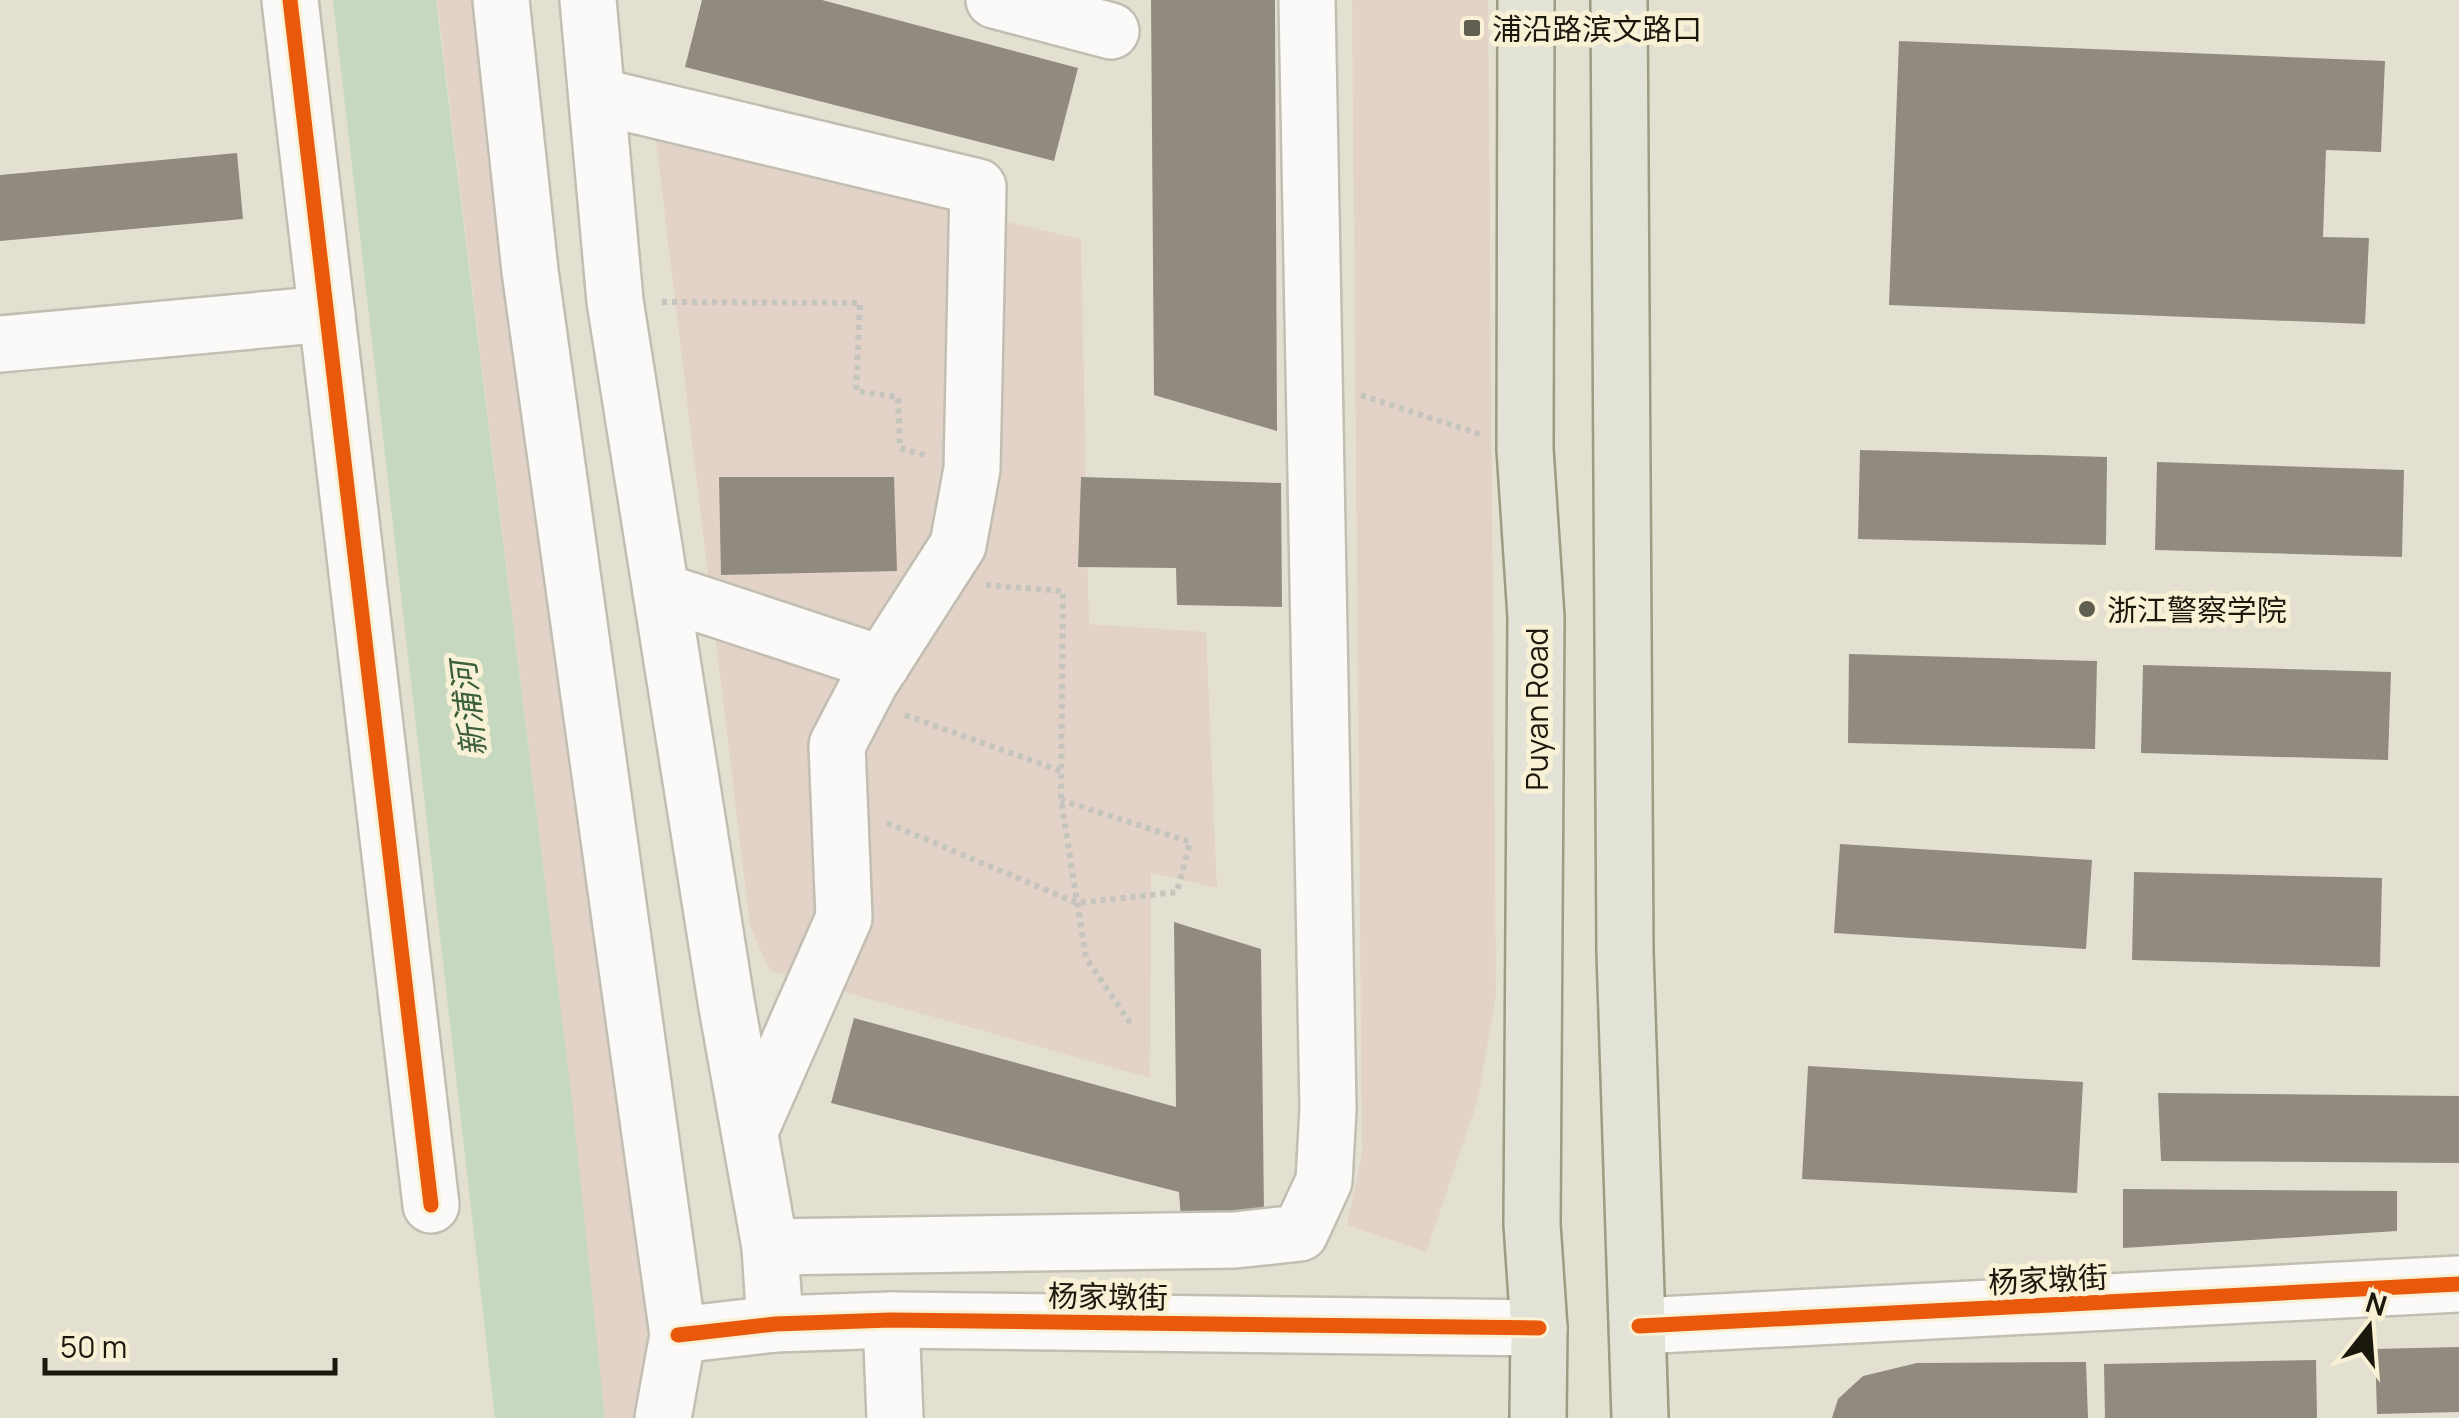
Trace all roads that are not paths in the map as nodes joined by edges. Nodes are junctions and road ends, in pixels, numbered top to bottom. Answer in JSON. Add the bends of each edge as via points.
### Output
{"nodes":[{"id":1,"x":290,"y":0,"type":"edge"},
{"id":2,"x":502,"y":0,"type":"edge"},
{"id":3,"x":588,"y":0,"type":"edge"},
{"id":4,"x":994,"y":0,"type":"edge"},
{"id":5,"x":1307,"y":0,"type":"edge"},
{"id":6,"x":1526,"y":0,"type":"edge"},
{"id":7,"x":1619,"y":0,"type":"edge"},
{"id":8,"x":1110,"y":31,"type":"dead end"},
{"id":9,"x":597,"y":96,"type":"junction"},
{"id":10,"x":327,"y":314,"type":"junction"},
{"id":11,"x":0,"y":344,"type":"edge"},
{"id":12,"x":662,"y":592,"type":"junction"},
{"id":13,"x":872,"y":682,"type":"junction"},
{"id":14,"x":750,"y":1132,"type":"junction"},
{"id":15,"x":431,"y":1204,"type":"dead end"},
{"id":16,"x":770,"y":1247,"type":"junction"},
{"id":17,"x":2459,"y":1284,"type":"edge"},
{"id":18,"x":891,"y":1320,"type":"junction"},
{"id":19,"x":775,"y":1324,"type":"junction"},
{"id":20,"x":1639,"y":1326,"type":"junction"},
{"id":21,"x":1539,"y":1328,"type":"junction"},
{"id":22,"x":678,"y":1335,"type":"junction"},
{"id":23,"x":663,"y":1418,"type":"edge"},
{"id":24,"x":895,"y":1418,"type":"edge"},
{"id":25,"x":1538,"y":1418,"type":"edge"},
{"id":26,"x":1640,"y":1418,"type":"edge"}],
"edges":[{"from":1,"to":10,"type":"street"},
{"from":2,"to":22,"type":"street","via":[[530,271]]},
{"from":3,"to":9,"type":"street"},
{"from":4,"to":8,"type":"street"},
{"from":5,"to":16,"type":"street","via":[[1328,1110],[1324,1182],[1300,1233],[1234,1240]]},
{"from":6,"to":21,"type":"main road","name":"Puyan Road","via":[[1525,449],[1536,617],[1532,1224]]},
{"from":7,"to":20,"type":"main road","via":[[1625,952]]},
{"from":9,"to":12,"type":"street","via":[[616,302]]},
{"from":9,"to":13,"type":"street","via":[[978,186],[972,470],[958,545]]},
{"from":10,"to":11,"type":"street"},
{"from":10,"to":15,"type":"street"},
{"from":12,"to":13,"type":"street"},
{"from":12,"to":14,"type":"street"},
{"from":13,"to":14,"type":"street","via":[[837,745],[844,918]]},
{"from":14,"to":16,"type":"street"},
{"from":16,"to":19,"type":"street"},
{"from":17,"to":20,"type":"street","name":"杨家墩街"},
{"from":18,"to":19,"type":"street","name":"杨家墩街"},
{"from":18,"to":21,"type":"street","name":"杨家墩街"},
{"from":18,"to":24,"type":"street"},
{"from":19,"to":22,"type":"street","name":"杨家墩街"},
{"from":20,"to":26,"type":"main road"},
{"from":21,"to":25,"type":"main road","name":"Puyan Road"},
{"from":22,"to":23,"type":"street"}]}
